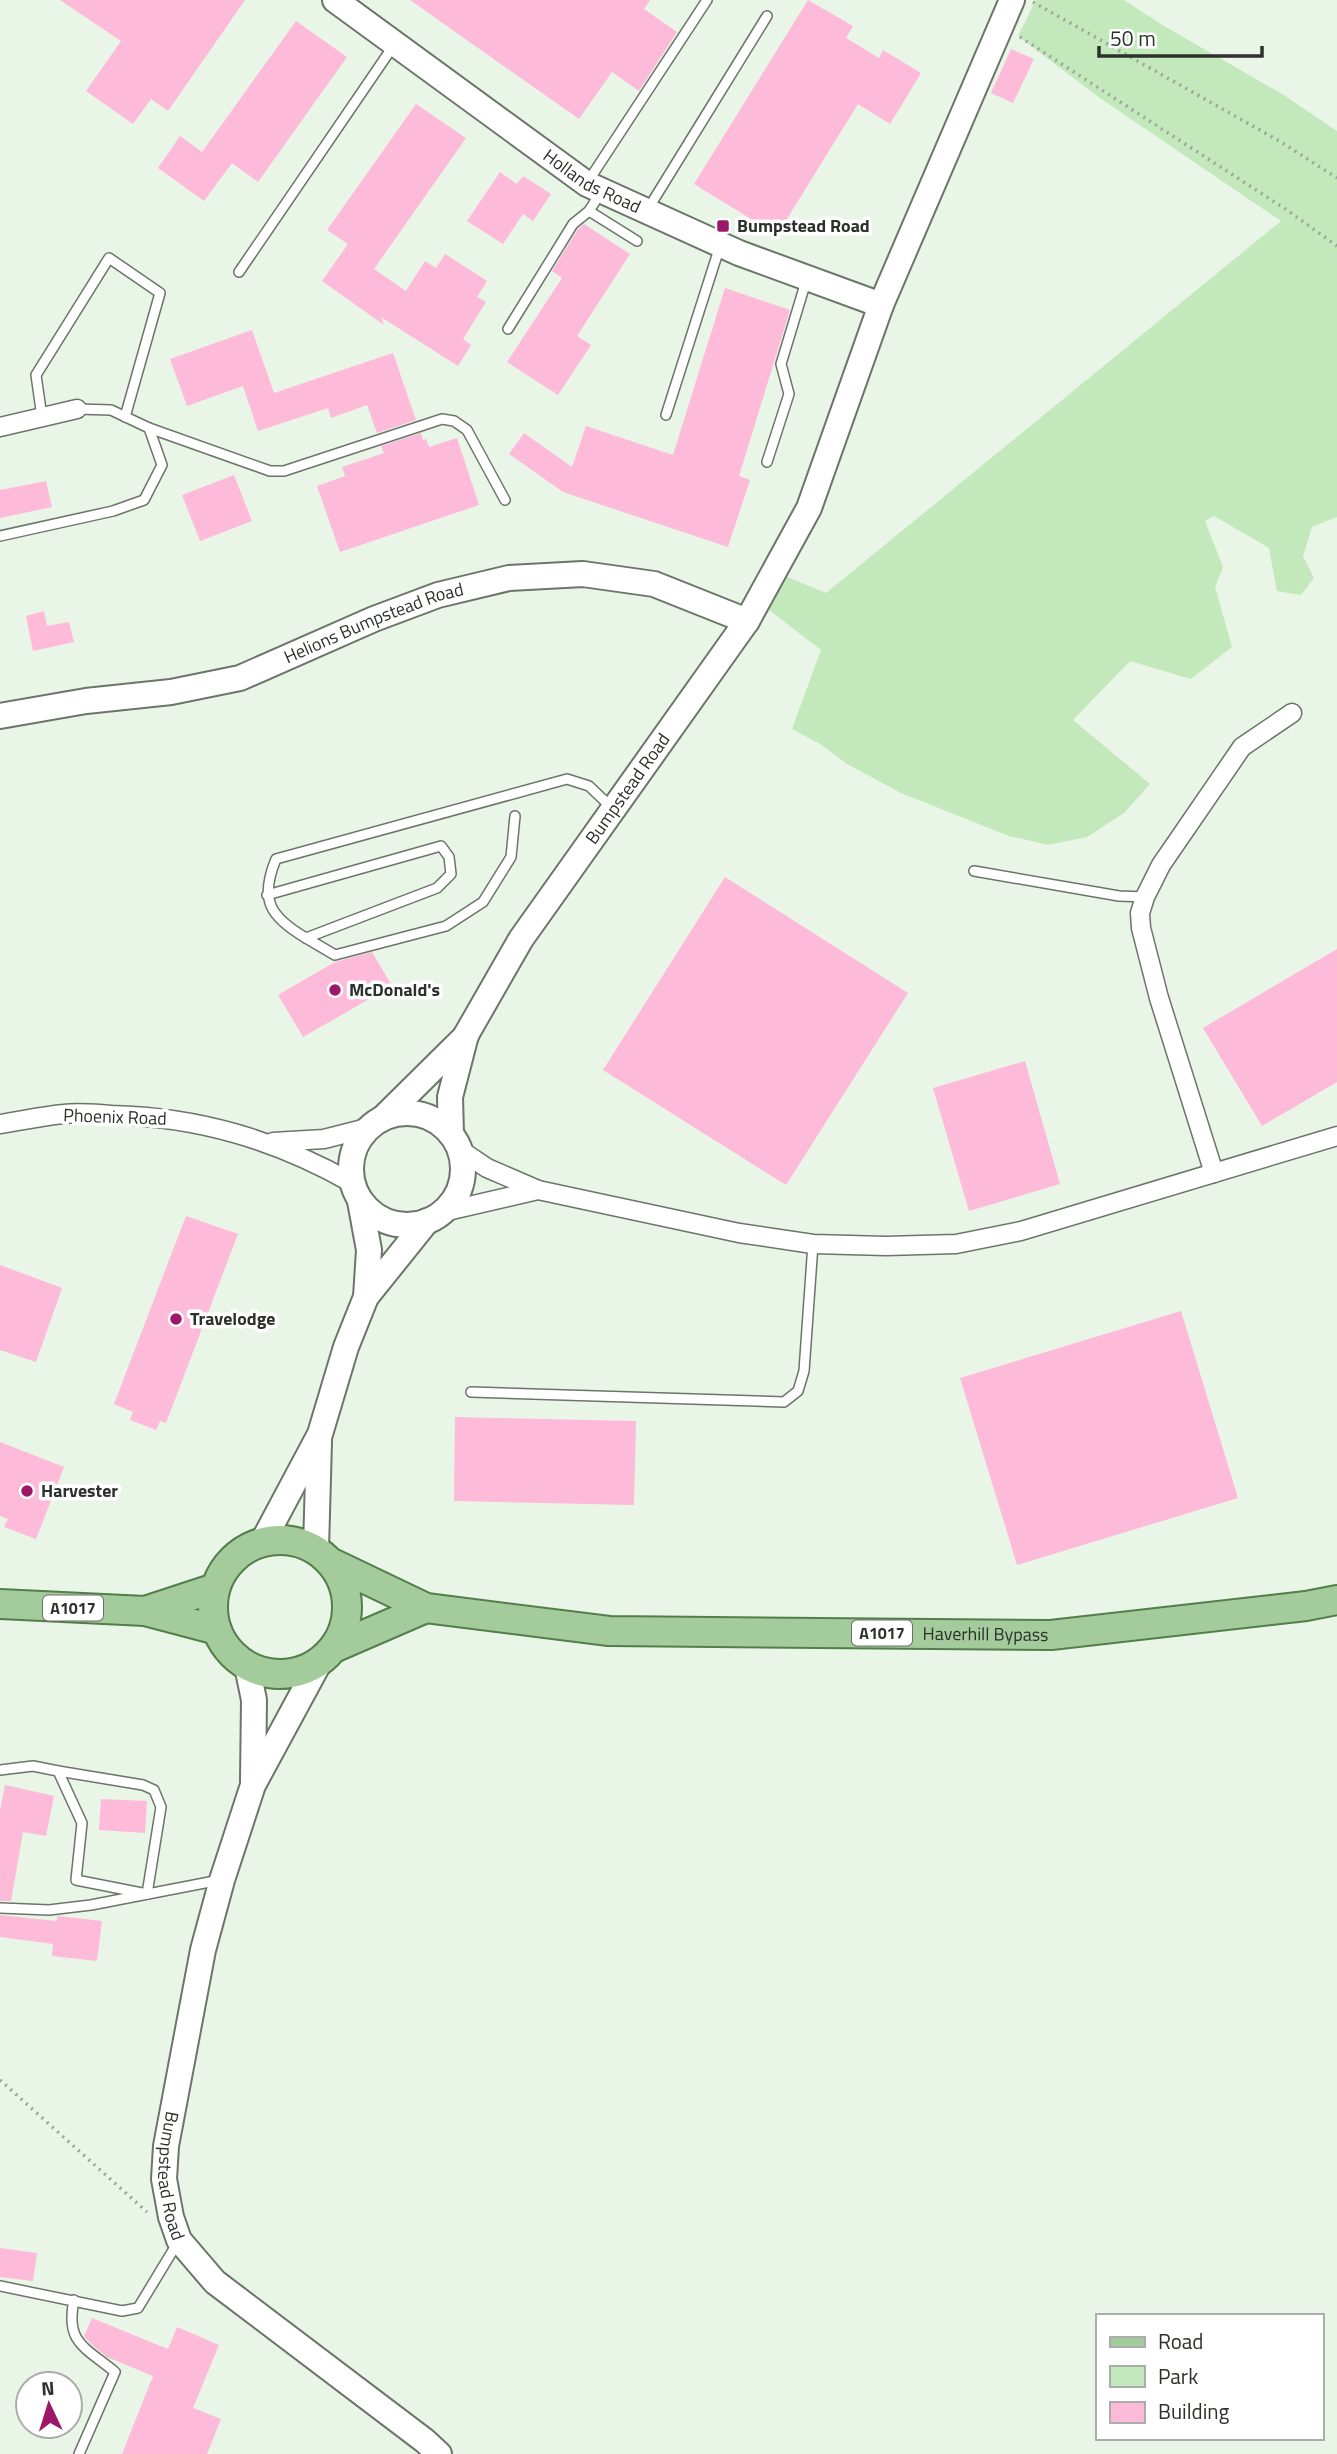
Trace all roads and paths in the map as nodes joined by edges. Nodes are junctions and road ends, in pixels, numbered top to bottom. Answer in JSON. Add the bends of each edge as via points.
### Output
{"nodes":[{"id":1,"x":335,"y":0,"type":"edge"},
{"id":2,"x":707,"y":0,"type":"edge"},
{"id":3,"x":1012,"y":0,"type":"edge"},
{"id":4,"x":1030,"y":0,"type":"edge"},
{"id":5,"x":767,"y":16,"type":"dead end"},
{"id":6,"x":1002,"y":25,"type":"junction"},
{"id":7,"x":395,"y":44,"type":"junction"},
{"id":8,"x":1337,"y":178,"type":"edge"},
{"id":9,"x":592,"y":195,"type":"junction"},
{"id":10,"x":647,"y":211,"type":"junction"},
{"id":11,"x":637,"y":241,"type":"dead end"},
{"id":12,"x":721,"y":244,"type":"junction"},
{"id":13,"x":1337,"y":246,"type":"edge"},
{"id":14,"x":239,"y":272,"type":"dead end"},
{"id":15,"x":808,"y":277,"type":"junction"},
{"id":16,"x":881,"y":304,"type":"junction"},
{"id":17,"x":509,"y":330,"type":"dead end"},
{"id":18,"x":77,"y":409,"type":"joint"},
{"id":19,"x":666,"y":415,"type":"dead end"},
{"id":20,"x":42,"y":417,"type":"junction"},
{"id":21,"x":125,"y":417,"type":"junction"},
{"id":22,"x":0,"y":426,"type":"edge"},
{"id":23,"x":149,"y":428,"type":"junction"},
{"id":24,"x":767,"y":462,"type":"dead end"},
{"id":25,"x":505,"y":500,"type":"dead end"},
{"id":26,"x":0,"y":536,"type":"edge"},
{"id":27,"x":747,"y":621,"type":"junction"},
{"id":28,"x":1292,"y":713,"type":"dead end"},
{"id":29,"x":0,"y":716,"type":"edge"},
{"id":30,"x":613,"y":810,"type":"junction"},
{"id":31,"x":515,"y":816,"type":"dead end"},
{"id":32,"x":974,"y":871,"type":"dead end"},
{"id":33,"x":267,"y":895,"type":"junction"},
{"id":34,"x":1145,"y":897,"type":"junction"},
{"id":35,"x":306,"y":938,"type":"junction"},
{"id":36,"x":466,"y":1035,"type":"junction"},
{"id":37,"x":376,"y":1123,"type":"junction"},
{"id":38,"x":0,"y":1124,"type":"edge"},
{"id":39,"x":1337,"y":1136,"type":"edge"},
{"id":40,"x":455,"y":1141,"type":"junction"},
{"id":41,"x":270,"y":1143,"type":"junction"},
{"id":42,"x":1214,"y":1173,"type":"junction"},
{"id":43,"x":538,"y":1190,"type":"junction"},
{"id":44,"x":356,"y":1192,"type":"junction"},
{"id":45,"x":435,"y":1217,"type":"junction"},
{"id":46,"x":813,"y":1244,"type":"junction"},
{"id":47,"x":366,"y":1297,"type":"junction"},
{"id":48,"x":471,"y":1392,"type":"dead end"},
{"id":49,"x":320,"y":1434,"type":"junction"},
{"id":50,"x":264,"y":1541,"type":"junction"},
{"id":51,"x":325,"y":1557,"type":"junction"},
{"id":52,"x":215,"y":1588,"type":"junction"},
{"id":53,"x":1337,"y":1600,"type":"edge"},
{"id":54,"x":0,"y":1604,"type":"edge"},
{"id":55,"x":426,"y":1608,"type":"junction"},
{"id":56,"x":145,"y":1611,"type":"junction"},
{"id":57,"x":217,"y":1630,"type":"junction"},
{"id":58,"x":327,"y":1655,"type":"junction"},
{"id":59,"x":247,"y":1665,"type":"junction"},
{"id":60,"x":0,"y":1770,"type":"edge"},
{"id":61,"x":58,"y":1771,"type":"junction"},
{"id":62,"x":253,"y":1785,"type":"junction"},
{"id":63,"x":222,"y":1880,"type":"junction"},
{"id":64,"x":147,"y":1894,"type":"junction"},
{"id":65,"x":0,"y":1908,"type":"edge"},
{"id":66,"x":0,"y":2080,"type":"edge"},
{"id":67,"x":149,"y":2214,"type":"dead end"},
{"id":68,"x":179,"y":2240,"type":"junction"},
{"id":69,"x":0,"y":2286,"type":"edge"},
{"id":70,"x":74,"y":2300,"type":"junction"},
{"id":71,"x":79,"y":2454,"type":"edge"},
{"id":72,"x":439,"y":2454,"type":"edge"}],
"edges":[{"from":1,"to":7,"type":"main road","name":"Hollands Road"},
{"from":2,"to":9,"type":"lane"},
{"from":3,"to":6,"type":"main road","name":"Bumpstead Road"},
{"from":4,"to":8,"type":"path"},
{"from":5,"to":10,"type":"lane"},
{"from":6,"to":13,"type":"path"},
{"from":6,"to":16,"type":"main road","name":"Bumpstead Road"},
{"from":7,"to":9,"type":"main road","name":"Hollands Road"},
{"from":7,"to":14,"type":"lane"},
{"from":9,"to":10,"type":"main road","name":"Hollands Road"},
{"from":9,"to":11,"type":"lane"},
{"from":9,"to":17,"type":"lane"},
{"from":10,"to":12,"type":"main road","name":"Hollands Road"},
{"from":12,"to":15,"type":"main road","name":"Hollands Road"},
{"from":12,"to":19,"type":"lane"},
{"from":15,"to":16,"type":"main road","name":"Hollands Road"},
{"from":15,"to":24,"type":"lane","via":[[781,364],[789,394]]},
{"from":16,"to":27,"type":"main road","name":"Bumpstead Road","via":[[809,508]]},
{"from":18,"to":20,"type":"street"},
{"from":18,"to":21,"type":"lane","via":[[111,410]]},
{"from":20,"to":21,"type":"lane","via":[[36,375],[109,258],[160,293]]},
{"from":20,"to":22,"type":"street"},
{"from":21,"to":23,"type":"lane"},
{"from":23,"to":25,"type":"lane","via":[[270,471],[284,471],[442,419],[454,421],[467,430]]},
{"from":23,"to":26,"type":"lane","via":[[162,464],[144,500]]},
{"from":27,"to":29,"type":"main road","name":"Helions Bumpstead Road","via":[[654,584],[583,575],[509,578],[439,595],[374,619],[240,678]]},
{"from":27,"to":30,"type":"main road","name":"Bumpstead Road"},
{"from":28,"to":34,"type":"street","via":[[1242,747],[1161,865]]},
{"from":30,"to":33,"type":"lane","via":[[589,786],[567,779],[276,859]]},
{"from":30,"to":36,"type":"main road","name":"Bumpstead Road","via":[[521,939]]},
{"from":31,"to":35,"type":"lane","via":[[511,857],[497,880],[483,902],[446,926],[335,955]]},
{"from":32,"to":34,"type":"lane"},
{"from":33,"to":35,"type":"lane","via":[[275,916]]},
{"from":33,"to":35,"type":"lane","via":[[441,846],[449,857],[451,874],[437,888]]},
{"from":34,"to":42,"type":"street","via":[[1141,928]]},
{"from":36,"to":37,"type":"main road","name":"Bumpstead Road"},
{"from":36,"to":40,"type":"main road","name":"Bumpstead Road","via":[[450,1097]]},
{"from":37,"to":40,"type":"main road","via":[[404,1112],[423,1115],[439,1122]]},
{"from":37,"to":41,"type":"street","name":"Phoenix Road","via":[[324,1139]]},
{"from":37,"to":44,"type":"main road","via":[[356,1144],[350,1163]]},
{"from":38,"to":41,"type":"street","name":"Phoenix Road","via":[[66,1114],[149,1116]]},
{"from":39,"to":42,"type":"street"},
{"from":40,"to":43,"type":"street","via":[[487,1168]]},
{"from":40,"to":45,"type":"main road","via":[[463,1165],[462,1182],[455,1198]]},
{"from":41,"to":44,"type":"street","name":"Phoenix Road","via":[[320,1164]]},
{"from":42,"to":46,"type":"street","via":[[1021,1231],[956,1244]]},
{"from":43,"to":45,"type":"street"},
{"from":43,"to":46,"type":"street"},
{"from":44,"to":45,"type":"main road","via":[[374,1215],[391,1223],[409,1225]]},
{"from":44,"to":47,"type":"main road","via":[[369,1250]]},
{"from":45,"to":47,"type":"main road"},
{"from":46,"to":48,"type":"lane","via":[[804,1371],[797,1391],[784,1402]]},
{"from":47,"to":49,"type":"main road"},
{"from":49,"to":50,"type":"main road"},
{"from":49,"to":51,"type":"main road"},
{"from":50,"to":51,"type":"main road","via":[[294,1540]]},
{"from":50,"to":52,"type":"main road","via":[[242,1551],[225,1567]]},
{"from":51,"to":55,"type":"main road","name":"Haverhill Bypass","number":"A1017"},
{"from":51,"to":58,"type":"main road","via":[[345,1585],[348,1602],[346,1625]]},
{"from":52,"to":56,"type":"main road","number":"A1017"},
{"from":52,"to":57,"type":"main road"},
{"from":53,"to":55,"type":"main road","name":"Haverhill Bypass","number":"A1017","via":[[1051,1635],[609,1632]]},
{"from":54,"to":56,"type":"main road","number":"A1017"},
{"from":55,"to":58,"type":"main road"},
{"from":56,"to":57,"type":"main road","number":"A1017"},
{"from":57,"to":59,"type":"main road","via":[[229,1650]]},
{"from":58,"to":59,"type":"main road","via":[[292,1674],[269,1674]]},
{"from":58,"to":62,"type":"main road","name":"Bumpstead Road"},
{"from":59,"to":62,"type":"main road","name":"Bumpstead Road","via":[[254,1700]]},
{"from":60,"to":61,"type":"lane","via":[[33,1766]]},
{"from":61,"to":64,"type":"lane","via":[[82,1823],[76,1880]]},
{"from":61,"to":64,"type":"lane","via":[[154,1790],[160,1807]]},
{"from":62,"to":63,"type":"main road","name":"Bumpstead Road"},
{"from":63,"to":64,"type":"lane"},
{"from":63,"to":68,"type":"main road","name":"Bumpstead Road","via":[[203,1950],[166,2146],[164,2179]]},
{"from":64,"to":65,"type":"lane","via":[[50,1910]]},
{"from":66,"to":67,"type":"path"},
{"from":68,"to":70,"type":"lane","via":[[138,2308],[122,2311]]},
{"from":68,"to":72,"type":"main road","name":"Bumpstead Road","via":[[215,2282]]},
{"from":69,"to":70,"type":"lane"},
{"from":70,"to":71,"type":"lane","via":[[70,2317],[74,2338],[115,2372]]}]}
